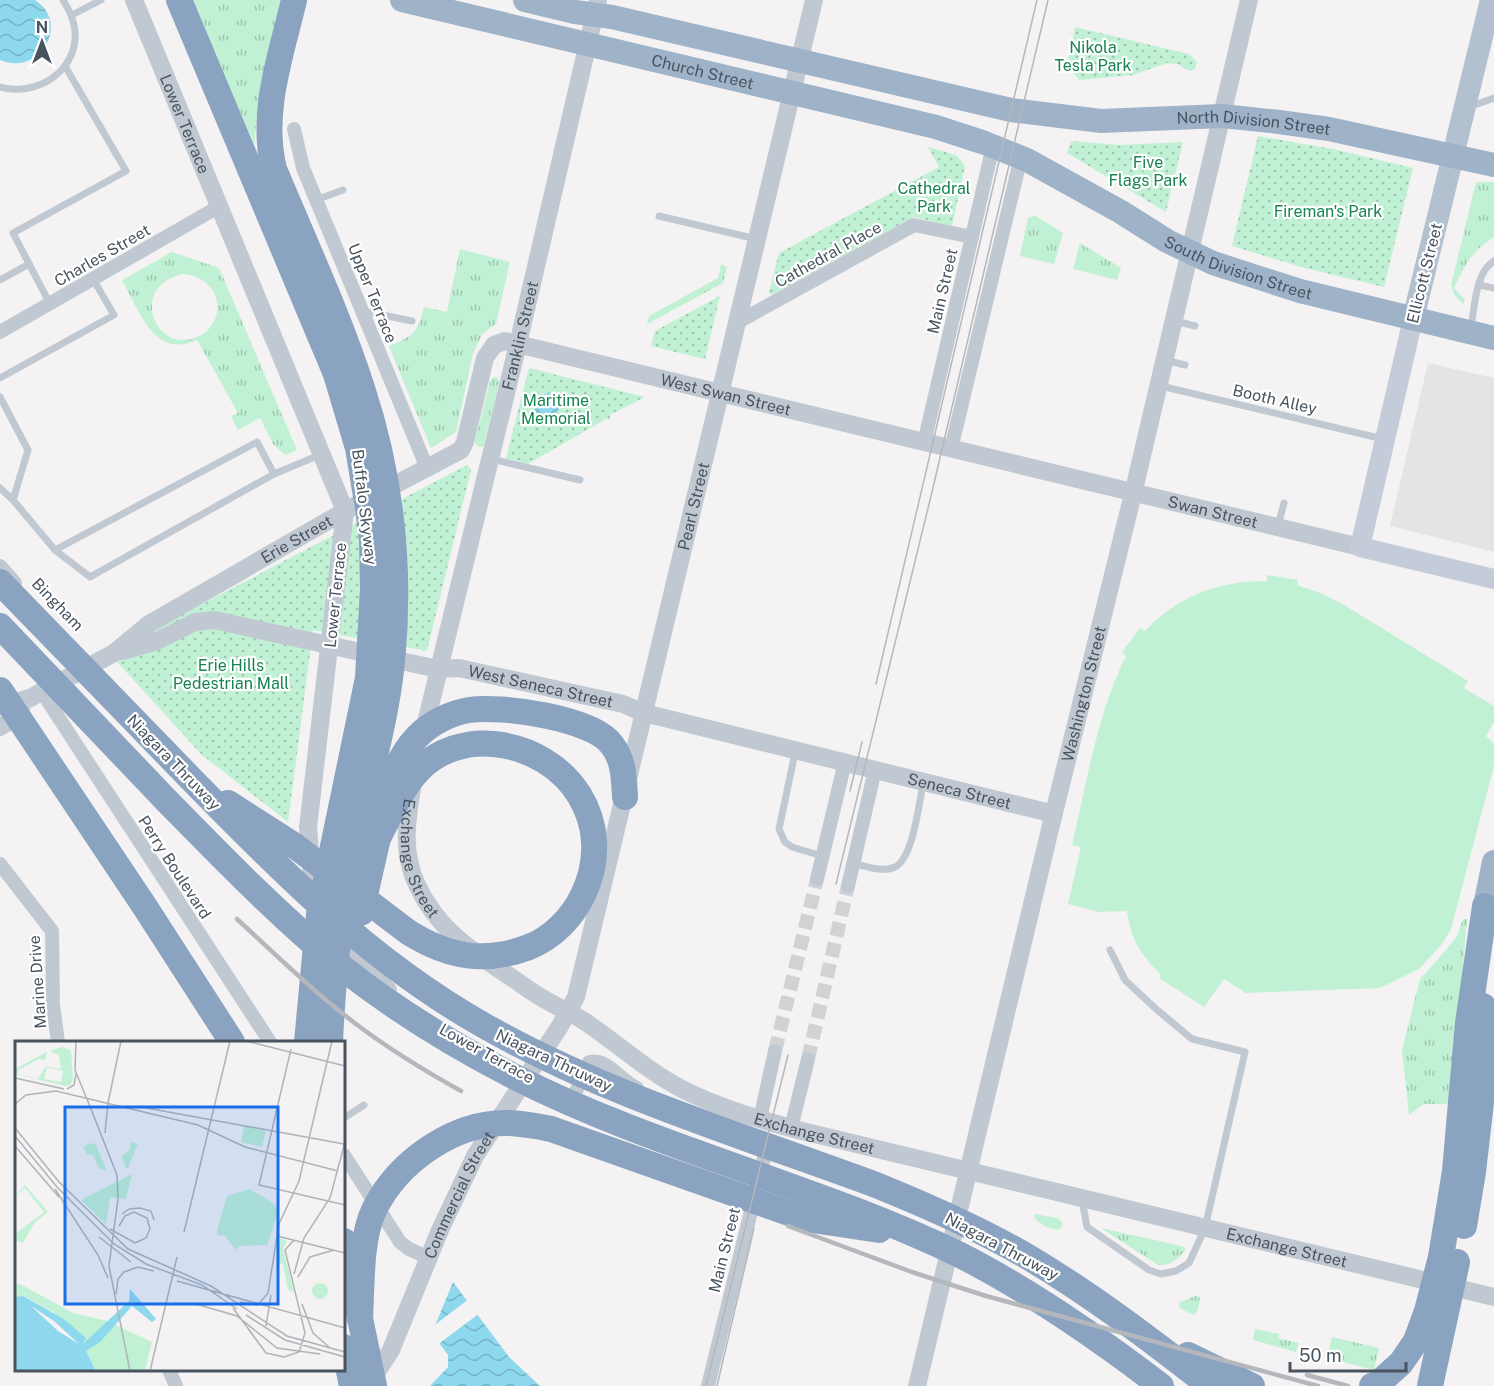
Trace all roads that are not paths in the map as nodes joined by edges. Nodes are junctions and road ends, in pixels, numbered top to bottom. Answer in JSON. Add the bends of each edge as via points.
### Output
{"nodes":[{"id":1,"x":63,"y":0,"type":"edge"},
{"id":2,"x":100,"y":0,"type":"edge"},
{"id":3,"x":134,"y":0,"type":"edge"},
{"id":4,"x":179,"y":0,"type":"edge"},
{"id":5,"x":294,"y":0,"type":"edge"},
{"id":6,"x":402,"y":0,"type":"edge"},
{"id":7,"x":525,"y":0,"type":"edge"},
{"id":8,"x":814,"y":0,"type":"edge"},
{"id":9,"x":1249,"y":0,"type":"edge"},
{"id":10,"x":1491,"y":0,"type":"edge"},
{"id":11,"x":596,"y":7,"type":"edge"},
{"id":12,"x":72,"y":15,"type":"junction"},
{"id":13,"x":587,"y":44,"type":"junction"},
{"id":14,"x":800,"y":61,"type":"junction"},
{"id":15,"x":65,"y":66,"type":"junction"},
{"id":16,"x":0,"y":87,"type":"edge"},
{"id":17,"x":793,"y":93,"type":"junction"},
{"id":18,"x":1494,"y":98,"type":"edge"},
{"id":19,"x":1464,"y":109,"type":"junction"},
{"id":20,"x":1011,"y":110,"type":"joint"},
{"id":21,"x":1222,"y":116,"type":"junction"},
{"id":22,"x":294,"y":129,"type":"dead end"},
{"id":23,"x":1005,"y":151,"type":"junction"},
{"id":24,"x":1453,"y":156,"type":"junction"},
{"id":25,"x":1494,"y":165,"type":"edge"},
{"id":26,"x":343,"y":190,"type":"dead end"},
{"id":27,"x":316,"y":200,"type":"junction"},
{"id":28,"x":220,"y":206,"type":"junction"},
{"id":29,"x":659,"y":216,"type":"dead end"},
{"id":30,"x":972,"y":237,"type":"junction"},
{"id":31,"x":758,"y":239,"type":"junction"},
{"id":32,"x":1189,"y":253,"type":"junction"},
{"id":33,"x":1494,"y":261,"type":"edge"},
{"id":34,"x":29,"y":264,"type":"junction"},
{"id":35,"x":93,"y":279,"type":"junction"},
{"id":36,"x":0,"y":280,"type":"edge"},
{"id":37,"x":1479,"y":285,"type":"junction"},
{"id":38,"x":1494,"y":288,"type":"edge"},
{"id":39,"x":50,"y":304,"type":"junction"},
{"id":40,"x":320,"y":306,"type":"junction"},
{"id":41,"x":363,"y":311,"type":"junction"},
{"id":42,"x":1413,"y":319,"type":"junction"},
{"id":43,"x":1173,"y":320,"type":"junction"},
{"id":44,"x":412,"y":321,"type":"dead end"},
{"id":45,"x":738,"y":322,"type":"junction"},
{"id":46,"x":1195,"y":326,"type":"dead end"},
{"id":47,"x":0,"y":332,"type":"edge"},
{"id":48,"x":1470,"y":332,"type":"junction"},
{"id":49,"x":1494,"y":338,"type":"edge"},
{"id":50,"x":518,"y":344,"type":"junction"},
{"id":51,"x":1164,"y":360,"type":"junction"},
{"id":52,"x":1185,"y":365,"type":"dead end"},
{"id":53,"x":0,"y":378,"type":"edge"},
{"id":54,"x":1158,"y":385,"type":"junction"},
{"id":55,"x":721,"y":392,"type":"junction"},
{"id":56,"x":0,"y":397,"type":"edge"},
{"id":57,"x":1385,"y":439,"type":"junction"},
{"id":58,"x":928,"y":444,"type":"junction"},
{"id":59,"x":951,"y":449,"type":"junction"},
{"id":60,"x":461,"y":450,"type":"junction"},
{"id":61,"x":322,"y":454,"type":"junction"},
{"id":62,"x":489,"y":458,"type":"junction"},
{"id":63,"x":427,"y":468,"type":"junction"},
{"id":64,"x":274,"y":474,"type":"junction"},
{"id":65,"x":580,"y":480,"type":"dead end"},
{"id":66,"x":0,"y":488,"type":"edge"},
{"id":67,"x":1133,"y":494,"type":"junction"},
{"id":68,"x":13,"y":500,"type":"junction"},
{"id":69,"x":1284,"y":502,"type":"dead end"},
{"id":70,"x":345,"y":511,"type":"junction"},
{"id":71,"x":1278,"y":528,"type":"junction"},
{"id":72,"x":1360,"y":547,"type":"junction"},
{"id":73,"x":55,"y":550,"type":"junction"},
{"id":74,"x":0,"y":566,"type":"edge"},
{"id":75,"x":1494,"y":579,"type":"edge"},
{"id":76,"x":0,"y":582,"type":"edge"},
{"id":77,"x":214,"y":620,"type":"joint"},
{"id":78,"x":0,"y":626,"type":"edge"},
{"id":79,"x":330,"y":644,"type":"junction"},
{"id":80,"x":114,"y":653,"type":"junction"},
{"id":81,"x":93,"y":664,"type":"junction"},
{"id":82,"x":438,"y":669,"type":"junction"},
{"id":83,"x":0,"y":690,"type":"edge"},
{"id":84,"x":36,"y":695,"type":"junction"},
{"id":85,"x":0,"y":706,"type":"edge"},
{"id":86,"x":644,"y":713,"type":"junction"},
{"id":87,"x":0,"y":727,"type":"edge"},
{"id":88,"x":796,"y":750,"type":"junction"},
{"id":89,"x":845,"y":762,"type":"junction"},
{"id":90,"x":870,"y":769,"type":"junction"},
{"id":91,"x":192,"y":780,"type":"junction"},
{"id":92,"x":924,"y":782,"type":"junction"},
{"id":93,"x":625,"y":797,"type":"junction"},
{"id":94,"x":1054,"y":814,"type":"junction"},
{"id":95,"x":377,"y":840,"type":"junction"},
{"id":96,"x":822,"y":856,"type":"junction"},
{"id":97,"x":1494,"y":862,"type":"edge"},
{"id":98,"x":854,"y":863,"type":"junction"},
{"id":99,"x":0,"y":864,"type":"edge"},
{"id":100,"x":817,"y":879,"type":"tunnel mouth"},
{"id":101,"x":848,"y":886,"type":"tunnel mouth"},
{"id":102,"x":1490,"y":908,"type":"edge"},
{"id":103,"x":1481,"y":943,"type":"junction"},
{"id":104,"x":1110,"y":950,"type":"dead end"},
{"id":105,"x":569,"y":1012,"type":"junction"},
{"id":106,"x":331,"y":1017,"type":"junction"},
{"id":107,"x":58,"y":1041,"type":"edge"},
{"id":108,"x":231,"y":1041,"type":"edge"},
{"id":109,"x":269,"y":1041,"type":"edge"},
{"id":110,"x":307,"y":1041,"type":"edge"},
{"id":111,"x":330,"y":1041,"type":"edge"},
{"id":112,"x":775,"y":1052,"type":"tunnel mouth"},
{"id":113,"x":808,"y":1059,"type":"tunnel mouth"},
{"id":114,"x":527,"y":1076,"type":"junction"},
{"id":115,"x":574,"y":1096,"type":"junction"},
{"id":116,"x":364,"y":1105,"type":"dead end"},
{"id":117,"x":345,"y":1117,"type":"edge"},
{"id":118,"x":776,"y":1124,"type":"junction"},
{"id":119,"x":345,"y":1157,"type":"edge"},
{"id":120,"x":969,"y":1172,"type":"junction"},
{"id":121,"x":1082,"y":1198,"type":"junction"},
{"id":122,"x":1205,"y":1228,"type":"junction"},
{"id":123,"x":912,"y":1234,"type":"junction"},
{"id":124,"x":345,"y":1246,"type":"edge"},
{"id":125,"x":429,"y":1258,"type":"junction"},
{"id":126,"x":1494,"y":1297,"type":"edge"},
{"id":127,"x":360,"y":1319,"type":"junction"},
{"id":128,"x":1138,"y":1330,"type":"junction"},
{"id":129,"x":345,"y":1352,"type":"edge"},
{"id":130,"x":170,"y":1371,"type":"edge"},
{"id":131,"x":1157,"y":1384,"type":"edge"},
{"id":132,"x":176,"y":1386,"type":"edge"},
{"id":133,"x":352,"y":1386,"type":"edge"},
{"id":134,"x":366,"y":1386,"type":"edge"},
{"id":135,"x":374,"y":1386,"type":"edge"},
{"id":136,"x":708,"y":1386,"type":"edge"},
{"id":137,"x":717,"y":1386,"type":"edge"},
{"id":138,"x":917,"y":1386,"type":"edge"},
{"id":139,"x":1210,"y":1386,"type":"edge"},
{"id":140,"x":1252,"y":1386,"type":"edge"},
{"id":141,"x":1372,"y":1386,"type":"edge"},
{"id":142,"x":1430,"y":1386,"type":"edge"}],
"edges":[{"from":1,"to":12,"type":"lane"},
{"from":2,"to":12,"type":"lane"},
{"from":3,"to":28,"type":"street","name":"Lower Terrace"},
{"from":4,"to":40,"type":"highway","name":"Buffalo Skyway"},
{"from":5,"to":40,"type":"highway","name":"Buffalo Skyway","via":[[269,115],[270,150]]},
{"from":6,"to":13,"type":"highway","name":"Church Street","via":[[453,9]]},
{"from":7,"to":11,"type":"highway","name":"Church Street","via":[[575,12]]},
{"from":8,"to":14,"type":"street","name":"Pearl Street"},
{"from":9,"to":21,"type":"street","name":"Washington Street"},
{"from":10,"to":19,"type":"main road","name":"Ellicott Street"},
{"from":11,"to":13,"type":"street","name":"Franklin Street"},
{"from":11,"to":14,"type":"highway","name":"Church Street"},
{"from":12,"to":15,"type":"lane","via":[[73,50]]},
{"from":13,"to":17,"type":"highway","name":"Church Street"},
{"from":13,"to":50,"type":"street","name":"Franklin Street"},
{"from":14,"to":17,"type":"street","name":"Pearl Street"},
{"from":14,"to":20,"type":"highway","name":"Church Street"},
{"from":15,"to":16,"type":"lane","via":[[53,79],[37,87],[20,91]]},
{"from":15,"to":34,"type":"lane","via":[[126,171],[13,233]]},
{"from":17,"to":23,"type":"highway","name":"Church Street","via":[[936,128]]},
{"from":17,"to":31,"type":"street","name":"Pearl Street"},
{"from":18,"to":19,"type":"lane"},
{"from":19,"to":24,"type":"main road","name":"Ellicott Street"},
{"from":20,"to":21,"type":"highway","name":"North Division Street","via":[[1101,121]]},
{"from":21,"to":24,"type":"highway","name":"North Division Street","via":[[1329,129]]},
{"from":21,"to":32,"type":"street","name":"Washington Street"},
{"from":22,"to":27,"type":"street","name":"Upper Terrace"},
{"from":23,"to":30,"type":"street","name":"Main Street"},
{"from":23,"to":32,"type":"highway","name":"South Division Street","via":[[1070,183]]},
{"from":23,"to":59,"type":"street"},
{"from":24,"to":25,"type":"highway","name":"North Division Street"},
{"from":24,"to":42,"type":"main road","name":"Ellicott Street"},
{"from":26,"to":27,"type":"lane"},
{"from":27,"to":41,"type":"street","name":"Upper Terrace"},
{"from":28,"to":35,"type":"street","name":"Charles Street"},
{"from":28,"to":61,"type":"street","name":"Lower Terrace"},
{"from":29,"to":31,"type":"lane"},
{"from":30,"to":45,"type":"street","name":"Cathedral Place","via":[[914,225]]},
{"from":30,"to":58,"type":"street","name":"Main Street"},
{"from":31,"to":45,"type":"street","name":"Pearl Street"},
{"from":32,"to":42,"type":"highway","name":"South Division Street","via":[[1274,283]]},
{"from":32,"to":43,"type":"street","name":"Washington Street"},
{"from":33,"to":37,"type":"lane","via":[[1487,266]]},
{"from":34,"to":36,"type":"lane"},
{"from":34,"to":39,"type":"lane"},
{"from":35,"to":39,"type":"street","name":"Charles Street"},
{"from":35,"to":53,"type":"lane","via":[[114,315]]},
{"from":37,"to":38,"type":"lane"},
{"from":37,"to":48,"type":"lane"},
{"from":39,"to":47,"type":"street","name":"Charles Street"},
{"from":40,"to":106,"type":"highway","name":"Buffalo Skyway","via":[[362,389],[382,464],[393,537],[395,602],[388,689],[344,900]]},
{"from":40,"to":110,"type":"highway","name":"Buffalo Skyway","via":[[358,448],[372,540],[373,588],[368,678],[319,914]]},
{"from":41,"to":44,"type":"lane"},
{"from":41,"to":63,"type":"street","name":"Upper Terrace"},
{"from":42,"to":48,"type":"highway","name":"South Division Street"},
{"from":42,"to":57,"type":"main road","name":"Ellicott Street"},
{"from":43,"to":46,"type":"lane"},
{"from":43,"to":51,"type":"street","name":"Washington Street"},
{"from":45,"to":55,"type":"street","name":"Pearl Street"},
{"from":48,"to":49,"type":"highway","name":"South Division Street"},
{"from":50,"to":55,"type":"street","name":"West Swan Street"},
{"from":50,"to":60,"type":"street","via":[[506,341],[494,345],[485,358]]},
{"from":50,"to":62,"type":"street","name":"Franklin Street"},
{"from":51,"to":52,"type":"lane"},
{"from":51,"to":54,"type":"street","name":"Washington Street"},
{"from":54,"to":57,"type":"lane","name":"Booth Alley"},
{"from":54,"to":67,"type":"street","name":"Washington Street"},
{"from":55,"to":58,"type":"street","name":"West Swan Street"},
{"from":55,"to":86,"type":"street","name":"Pearl Street"},
{"from":56,"to":68,"type":"lane","via":[[28,450]]},
{"from":57,"to":72,"type":"main road","name":"Ellicott Street"},
{"from":58,"to":59,"type":"street","name":"Swan Street"},
{"from":59,"to":67,"type":"street","name":"Swan Street"},
{"from":60,"to":62,"type":"street"},
{"from":60,"to":63,"type":"street","name":"Erie Street"},
{"from":61,"to":64,"type":"lane"},
{"from":61,"to":70,"type":"street","name":"Lower Terrace"},
{"from":62,"to":65,"type":"lane"},
{"from":62,"to":82,"type":"street","name":"Franklin Street"},
{"from":63,"to":70,"type":"street","name":"Erie Street"},
{"from":64,"to":73,"type":"lane","via":[[90,577]]},
{"from":64,"to":73,"type":"lane","via":[[257,442]]},
{"from":66,"to":68,"type":"lane"},
{"from":67,"to":71,"type":"street","name":"Swan Street"},
{"from":67,"to":94,"type":"street","name":"Washington Street"},
{"from":68,"to":73,"type":"lane"},
{"from":69,"to":71,"type":"lane"},
{"from":70,"to":79,"type":"street","name":"Lower Terrace"},
{"from":70,"to":80,"type":"street","name":"Erie Street","via":[[149,624]]},
{"from":71,"to":72,"type":"street","name":"Swan Street"},
{"from":72,"to":75,"type":"main road","name":"Swan Street"},
{"from":74,"to":81,"type":"street","name":"Bingham"},
{"from":76,"to":91,"type":"highway","name":"Niagara Thruway"},
{"from":77,"to":79,"type":"street","name":"West Seneca Street"},
{"from":77,"to":80,"type":"street","name":"Erie Street","via":[[195,622],[157,641]]},
{"from":78,"to":123,"type":"highway","name":"Niagara Thruway","via":[[249,883],[341,966],[415,1018],[514,1076],[570,1102]]},
{"from":79,"to":82,"type":"street","name":"West Seneca Street"},
{"from":79,"to":114,"type":"street","name":"Lower Terrace","via":[[308,827],[312,877],[319,901],[356,959],[387,989],[435,1025]]},
{"from":80,"to":81,"type":"street","name":"Erie Street"},
{"from":81,"to":84,"type":"street","name":"Erie Street"},
{"from":82,"to":86,"type":"street","name":"West Seneca Street","via":[[459,668],[623,704]]},
{"from":82,"to":105,"type":"street","name":"Exchange Street","via":[[406,823],[407,849],[416,884],[444,928],[543,999]]},
{"from":83,"to":108,"type":"highway"},
{"from":84,"to":85,"type":"street","name":"Erie Street"},
{"from":84,"to":87,"type":"street","name":"Erie Street"},
{"from":84,"to":109,"type":"street","name":"Perry Boulevard","via":[[53,710]]},
{"from":86,"to":88,"type":"street","name":"West Seneca Street"},
{"from":86,"to":93,"type":"street","name":"Pearl Street"},
{"from":88,"to":89,"type":"street","name":"West Seneca Street"},
{"from":88,"to":96,"type":"lane","via":[[779,829],[792,847]]},
{"from":89,"to":90,"type":"street","name":"West Seneca Street"},
{"from":89,"to":96,"type":"street"},
{"from":90,"to":92,"type":"street","name":"Seneca Street"},
{"from":90,"to":98,"type":"street"},
{"from":91,"to":95,"type":"highway","via":[[295,846],[408,932],[448,952],[491,957],[533,946],[550,936],[579,903],[594,859],[594,832],[587,809],[572,784],[530,752],[482,743],[446,752],[421,768],[404,788]]},
{"from":91,"to":128,"type":"highway","name":"Niagara Thruway","via":[[298,888],[400,972],[481,1024],[601,1084],[912,1199],[1028,1257]]},
{"from":92,"to":94,"type":"street","name":"Seneca Street"},
{"from":92,"to":98,"type":"lane","via":[[902,862],[894,868],[882,869]]},
{"from":93,"to":95,"type":"highway","via":[[618,755],[600,733],[523,712],[468,710],[430,725],[400,760]]},
{"from":93,"to":105,"type":"street","name":"Pearl Street"},
{"from":94,"to":120,"type":"street","name":"Washington Street"},
{"from":95,"to":106,"type":"highway"},
{"from":96,"to":100,"type":"street"},
{"from":97,"to":102,"type":"highway"},
{"from":98,"to":101,"type":"street"},
{"from":99,"to":107,"type":"street","name":"Marine Drive","via":[[52,931]]},
{"from":102,"to":103,"type":"highway"},
{"from":103,"to":141,"type":"highway","via":[[1468,1023],[1455,1172],[1441,1257],[1416,1341],[1401,1363]]},
{"from":103,"to":142,"type":"highway","via":[[1485,1067],[1470,1194]]},
{"from":104,"to":122,"type":"lane","via":[[1125,980],[1192,1039],[1245,1052]]},
{"from":105,"to":114,"type":"street","name":"Commercial Street"},
{"from":105,"to":118,"type":"street","name":"Exchange Street","via":[[682,1089]]},
{"from":106,"to":111,"type":"highway","name":"Buffalo Skyway"},
{"from":112,"to":118,"type":"street","name":"Main Street"},
{"from":113,"to":118,"type":"street","name":"Main Street"},
{"from":114,"to":115,"type":"street","name":"Lower Terrace"},
{"from":114,"to":125,"type":"street","name":"Commercial Street","via":[[475,1156]]},
{"from":115,"to":115,"type":"street","name":"Lower Terrace","via":[[632,1119],[705,1139],[711,1116],[632,1086],[596,1061],[589,1062]]},
{"from":116,"to":117,"type":"lane"},
{"from":118,"to":120,"type":"street","name":"Exchange Street"},
{"from":118,"to":136,"type":"street","name":"Main Street"},
{"from":118,"to":137,"type":"street","name":"Main Street"},
{"from":119,"to":125,"type":"street","via":[[400,1242]]},
{"from":120,"to":121,"type":"street","name":"Exchange Street"},
{"from":120,"to":138,"type":"street","name":"Washington Street"},
{"from":121,"to":122,"type":"street","name":"Exchange Street"},
{"from":121,"to":122,"type":"lane","via":[[1087,1227],[1149,1270],[1161,1274],[1189,1263]]},
{"from":122,"to":126,"type":"street","name":"Exchange Street"},
{"from":123,"to":127,"type":"highway","via":[[806,1219],[551,1129],[509,1123],[480,1126],[454,1135],[415,1158],[397,1176],[374,1211],[365,1251]]},
{"from":123,"to":131,"type":"highway","name":"Niagara Thruway","via":[[1008,1282],[1075,1324]]},
{"from":124,"to":127,"type":"highway"},
{"from":125,"to":134,"type":"street","name":"Commercial Street","via":[[391,1350]]},
{"from":127,"to":135,"type":"highway"},
{"from":128,"to":139,"type":"highway","name":"Niagara Thruway"},
{"from":128,"to":140,"type":"highway"},
{"from":129,"to":133,"type":"highway"},
{"from":130,"to":132,"type":"street"}]}
